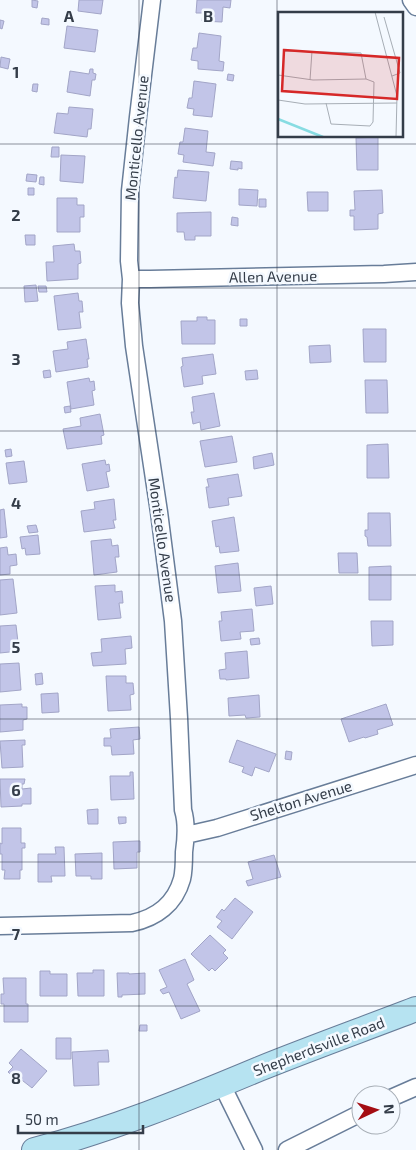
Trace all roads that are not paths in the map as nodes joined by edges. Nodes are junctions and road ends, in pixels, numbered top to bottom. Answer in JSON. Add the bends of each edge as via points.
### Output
{"nodes":[{"id":1,"x":152,"y":0,"type":"edge"},
{"id":2,"x":411,"y":0,"type":"edge"},
{"id":3,"x":416,"y":7,"type":"edge"},
{"id":4,"x":416,"y":272,"type":"edge"},
{"id":5,"x":131,"y":279,"type":"junction"},
{"id":6,"x":416,"y":765,"type":"edge"},
{"id":7,"x":186,"y":836,"type":"junction"},
{"id":8,"x":0,"y":926,"type":"edge"},
{"id":9,"x":416,"y":1009,"type":"edge"},
{"id":10,"x":222,"y":1085,"type":"junction"},
{"id":11,"x":416,"y":1088,"type":"edge"},
{"id":12,"x":401,"y":1094,"type":"edge"},
{"id":13,"x":351,"y":1118,"type":"edge"},
{"id":14,"x":34,"y":1150,"type":"edge"},
{"id":15,"x":254,"y":1150,"type":"edge"},
{"id":16,"x":287,"y":1150,"type":"edge"}],
"edges":[{"from":1,"to":5,"type":"street","name":"Monticello Avenue","via":[[130,192]]},
{"from":2,"to":3,"type":"street"},
{"from":4,"to":5,"type":"street","name":"Allen Avenue"},
{"from":5,"to":7,"type":"street","name":"Monticello Avenue","via":[[134,346],[173,621]]},
{"from":6,"to":7,"type":"street","name":"Shelton Avenue"},
{"from":7,"to":8,"type":"street","name":"Monticello Avenue","via":[[179,888],[172,900],[153,917],[132,923]]},
{"from":9,"to":10,"type":"main road","name":"Shepherdsville Road"},
{"from":10,"to":14,"type":"main road","name":"Shepherdsville Road","via":[[115,1126]]},
{"from":10,"to":15,"type":"street"},
{"from":11,"to":12,"type":"street"},
{"from":13,"to":16,"type":"street"}]}
